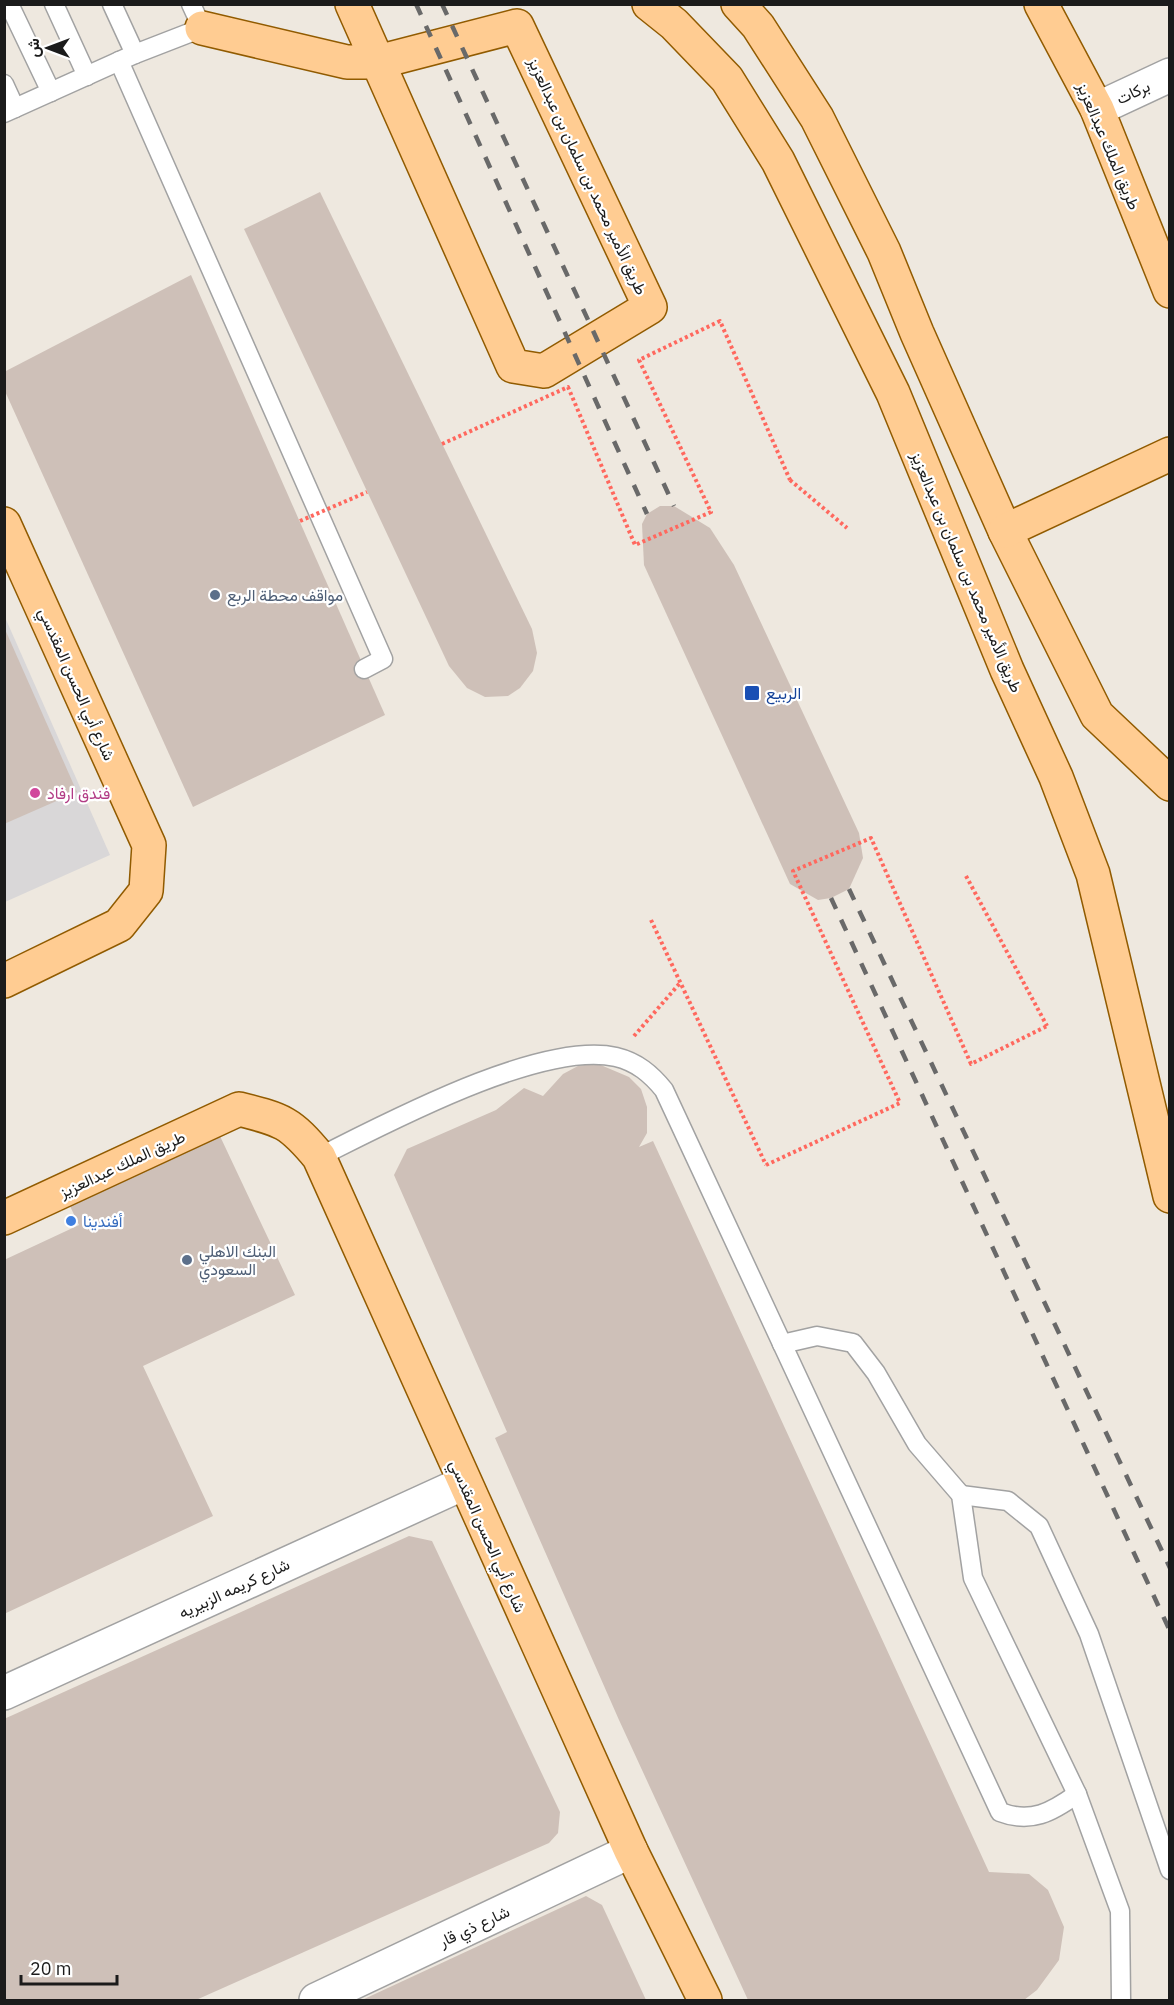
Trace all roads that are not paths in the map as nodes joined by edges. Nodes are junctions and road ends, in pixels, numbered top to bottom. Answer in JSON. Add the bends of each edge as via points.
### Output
{"nodes":[{"id":1,"x":9,"y":4,"type":"edge"},
{"id":2,"x":54,"y":4,"type":"edge"},
{"id":3,"x":112,"y":4,"type":"edge"},
{"id":4,"x":352,"y":4,"type":"edge"},
{"id":5,"x":649,"y":4,"type":"edge"},
{"id":6,"x":738,"y":4,"type":"edge"},
{"id":7,"x":1041,"y":4,"type":"edge"},
{"id":8,"x":197,"y":16,"type":"edge"},
{"id":9,"x":127,"y":58,"type":"junction"},
{"id":10,"x":378,"y":62,"type":"junction"},
{"id":11,"x":1170,"y":75,"type":"edge"},
{"id":12,"x":87,"y":76,"type":"junction"},
{"id":13,"x":4,"y":84,"type":"edge"},
{"id":14,"x":51,"y":92,"type":"junction"},
{"id":15,"x":1097,"y":109,"type":"junction"},
{"id":16,"x":10,"y":110,"type":"edge"},
{"id":17,"x":1170,"y":291,"type":"edge"},
{"id":18,"x":1170,"y":454,"type":"edge"},
{"id":19,"x":4,"y":524,"type":"edge"},
{"id":20,"x":1005,"y":531,"type":"junction"},
{"id":21,"x":364,"y":669,"type":"dead end"},
{"id":22,"x":1170,"y":784,"type":"edge"},
{"id":23,"x":4,"y":981,"type":"edge"},
{"id":24,"x":239,"y":1109,"type":"joint"},
{"id":25,"x":319,"y":1157,"type":"junction"},
{"id":26,"x":1170,"y":1196,"type":"edge"},
{"id":27,"x":4,"y":1218,"type":"edge"},
{"id":28,"x":782,"y":1344,"type":"junction"},
{"id":29,"x":464,"y":1483,"type":"junction"},
{"id":30,"x":961,"y":1495,"type":"junction"},
{"id":31,"x":4,"y":1693,"type":"edge"},
{"id":32,"x":1077,"y":1794,"type":"junction"},
{"id":33,"x":632,"y":1851,"type":"junction"},
{"id":34,"x":1170,"y":1870,"type":"edge"},
{"id":35,"x":316,"y":2001,"type":"edge"},
{"id":36,"x":705,"y":2001,"type":"edge"},
{"id":37,"x":1121,"y":2001,"type":"edge"}],
"edges":[{"from":1,"to":14,"type":"lane"},
{"from":2,"to":12,"type":"lane"},
{"from":3,"to":9,"type":"lane"},
{"from":4,"to":10,"type":"main road","name":"طريق الأمير محمد بن سلمان بن عبدالعزيز"},
{"from":5,"to":26,"type":"main road","name":"طريق الأمير محمد بن سلمان بن عبدالعزيز","via":[[727,78],[778,161],[893,393],[1007,670],[1056,777],[1093,874]]},
{"from":6,"to":20,"type":"main road","via":[[758,26],[817,118],[884,252]]},
{"from":7,"to":15,"type":"main road","name":"طريق الملك عبدالعزيز"},
{"from":8,"to":9,"type":"lane"},
{"from":8,"to":10,"type":"main road","name":"طريق الأمير محمد بن سلمان بن عبدالعزيز","via":[[347,62]]},
{"from":9,"to":12,"type":"lane"},
{"from":9,"to":21,"type":"lane","via":[[383,659]]},
{"from":10,"to":10,"type":"main road","name":"طريق الأمير محمد بن سلمان بن عبدالعزيز","via":[[513,366],[544,371],[650,308],[517,26]]},
{"from":11,"to":15,"type":"street","name":"بركات"},
{"from":12,"to":14,"type":"lane"},
{"from":13,"to":16,"type":"lane"},
{"from":14,"to":16,"type":"lane"},
{"from":15,"to":17,"type":"main road","name":"طريق الملك عبدالعزيز"},
{"from":18,"to":20,"type":"main road"},
{"from":19,"to":23,"type":"main road","name":"شارع أبي الحسن المقدسي","via":[[149,845],[146,891],[119,925]]},
{"from":20,"to":22,"type":"main road","via":[[1097,715]]},
{"from":24,"to":25,"type":"main road","name":"شارع أبي الحسن المقدسي","via":[[274,1118],[297,1130]]},
{"from":24,"to":27,"type":"main road","name":"طريق الملك عبدالعزيز"},
{"from":25,"to":28,"type":"lane","via":[[476,1084],[559,1056],[616,1057],[643,1069],[664,1090]]},
{"from":25,"to":29,"type":"main road","name":"شارع أبي الحسن المقدسي"},
{"from":28,"to":30,"type":"lane","via":[[817,1336],[853,1343],[876,1373],[917,1444]]},
{"from":28,"to":32,"type":"lane","via":[[1000,1812],[1024,1818],[1040,1816]]},
{"from":29,"to":31,"type":"street","name":"شارع كريمه الزبيريه"},
{"from":29,"to":33,"type":"main road","name":"شارع أبي الحسن المقدسي"},
{"from":30,"to":32,"type":"lane","via":[[973,1578]]},
{"from":30,"to":34,"type":"lane","via":[[1008,1501],[1039,1526],[1089,1634]]},
{"from":32,"to":37,"type":"lane","via":[[1120,1911]]},
{"from":33,"to":35,"type":"street","name":"شارع ذي قار"},
{"from":33,"to":36,"type":"main road","name":"شارع أبي الحسن المقدسي"}]}
